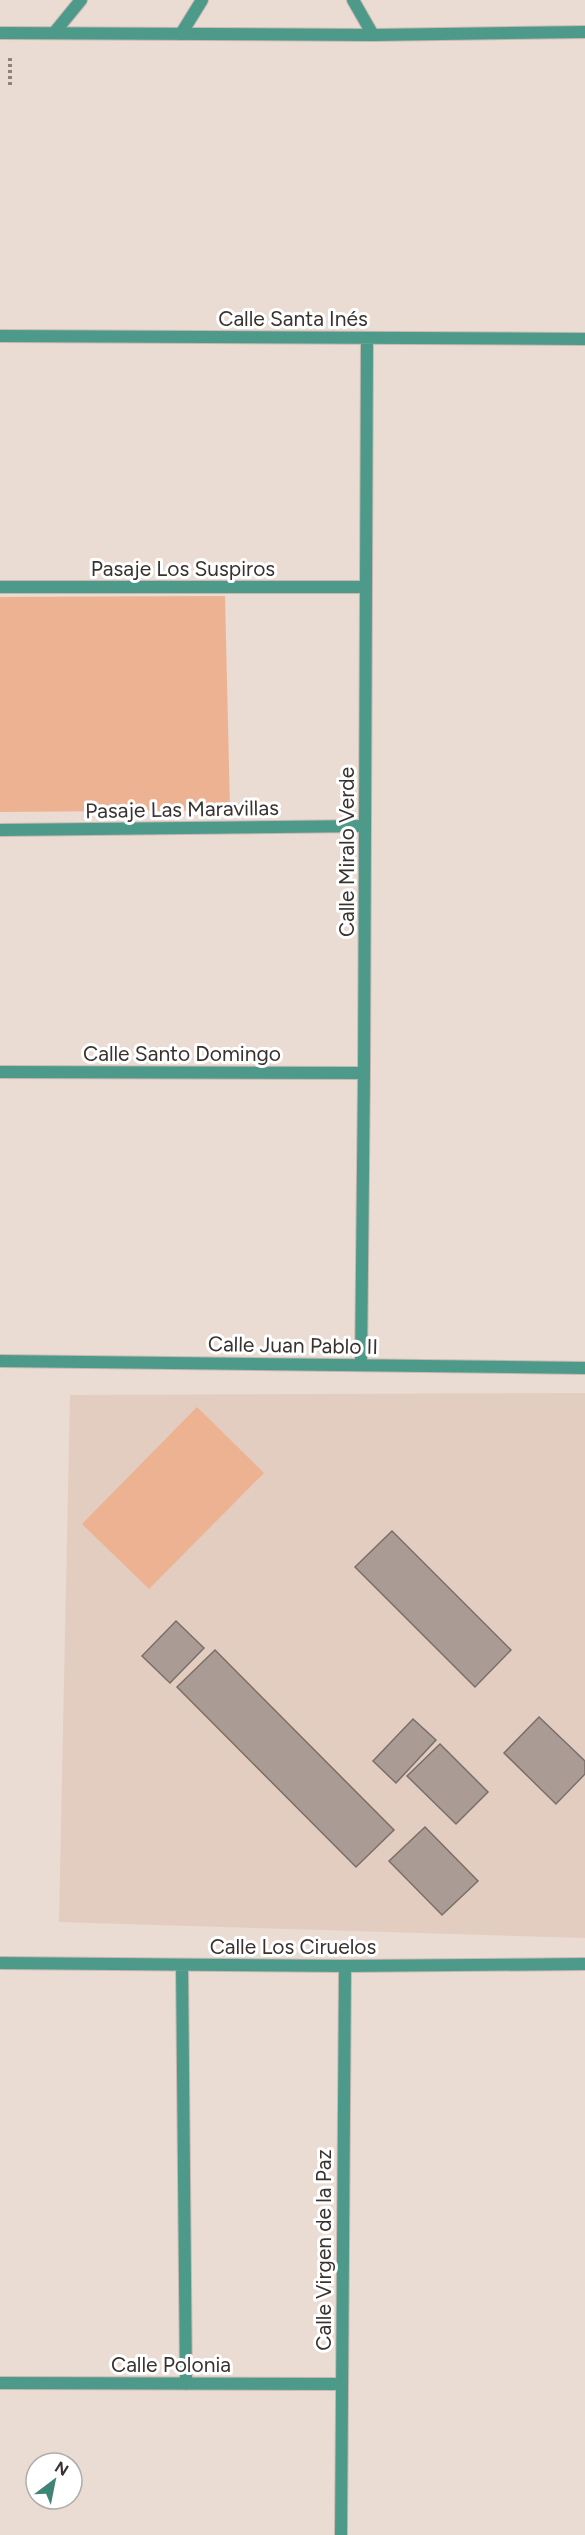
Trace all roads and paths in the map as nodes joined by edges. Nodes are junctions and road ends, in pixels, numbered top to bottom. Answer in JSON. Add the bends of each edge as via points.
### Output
{"nodes":[{"id":1,"x":81,"y":0,"type":"edge"},
{"id":2,"x":201,"y":0,"type":"edge"},
{"id":3,"x":353,"y":0,"type":"edge"},
{"id":4,"x":585,"y":32,"type":"edge"},
{"id":5,"x":0,"y":33,"type":"edge"},
{"id":6,"x":54,"y":33,"type":"junction"},
{"id":7,"x":181,"y":34,"type":"junction"},
{"id":8,"x":373,"y":35,"type":"junction"},
{"id":9,"x":0,"y":336,"type":"edge"},
{"id":10,"x":367,"y":338,"type":"junction"},
{"id":11,"x":585,"y":339,"type":"edge"},
{"id":12,"x":0,"y":587,"type":"edge"},
{"id":13,"x":366,"y":587,"type":"junction"},
{"id":14,"x":365,"y":826,"type":"junction"},
{"id":15,"x":0,"y":830,"type":"edge"},
{"id":16,"x":0,"y":1072,"type":"edge"},
{"id":17,"x":364,"y":1073,"type":"junction"},
{"id":18,"x":0,"y":1361,"type":"edge"},
{"id":19,"x":361,"y":1365,"type":"junction"},
{"id":20,"x":585,"y":1368,"type":"edge"},
{"id":21,"x":0,"y":1963,"type":"edge"},
{"id":22,"x":585,"y":1964,"type":"edge"},
{"id":23,"x":182,"y":1965,"type":"junction"},
{"id":24,"x":345,"y":1966,"type":"junction"},
{"id":25,"x":0,"y":2383,"type":"edge"},
{"id":26,"x":186,"y":2384,"type":"junction"},
{"id":27,"x":342,"y":2384,"type":"junction"},
{"id":28,"x":342,"y":2535,"type":"edge"}],
"edges":[{"from":1,"to":6,"type":"street"},
{"from":2,"to":7,"type":"street"},
{"from":3,"to":8,"type":"street"},
{"from":4,"to":8,"type":"street"},
{"from":5,"to":6,"type":"street"},
{"from":6,"to":7,"type":"street"},
{"from":7,"to":8,"type":"street"},
{"from":9,"to":10,"type":"street","name":"Calle Santa Inés"},
{"from":10,"to":11,"type":"street","name":"Calle Santa Inés"},
{"from":10,"to":13,"type":"street","name":"Calle Miralo Verde"},
{"from":12,"to":13,"type":"street","name":"Pasaje Los Suspiros"},
{"from":13,"to":14,"type":"street","name":"Calle Miralo Verde"},
{"from":14,"to":15,"type":"street","name":"Pasaje Las Maravillas"},
{"from":14,"to":17,"type":"street","name":"Calle Miralo Verde"},
{"from":16,"to":17,"type":"street","name":"Calle Santo Domingo"},
{"from":17,"to":19,"type":"street","name":"Calle Miralo Verde"},
{"from":18,"to":19,"type":"street","name":"Calle Juan Pablo II"},
{"from":19,"to":20,"type":"street","name":"Calle Juan Pablo II"},
{"from":21,"to":23,"type":"street","name":"Calle Los Ciruelos"},
{"from":22,"to":24,"type":"street","name":"Calle Los Ciruelos"},
{"from":23,"to":24,"type":"street","name":"Calle Los Ciruelos"},
{"from":23,"to":26,"type":"street"},
{"from":24,"to":27,"type":"street","name":"Calle Virgen de la Paz"},
{"from":25,"to":26,"type":"street","name":"Calle Polonia"},
{"from":26,"to":27,"type":"street","name":"Calle Polonia"},
{"from":27,"to":28,"type":"street","name":"Calle Virgen de la Paz"}]}
